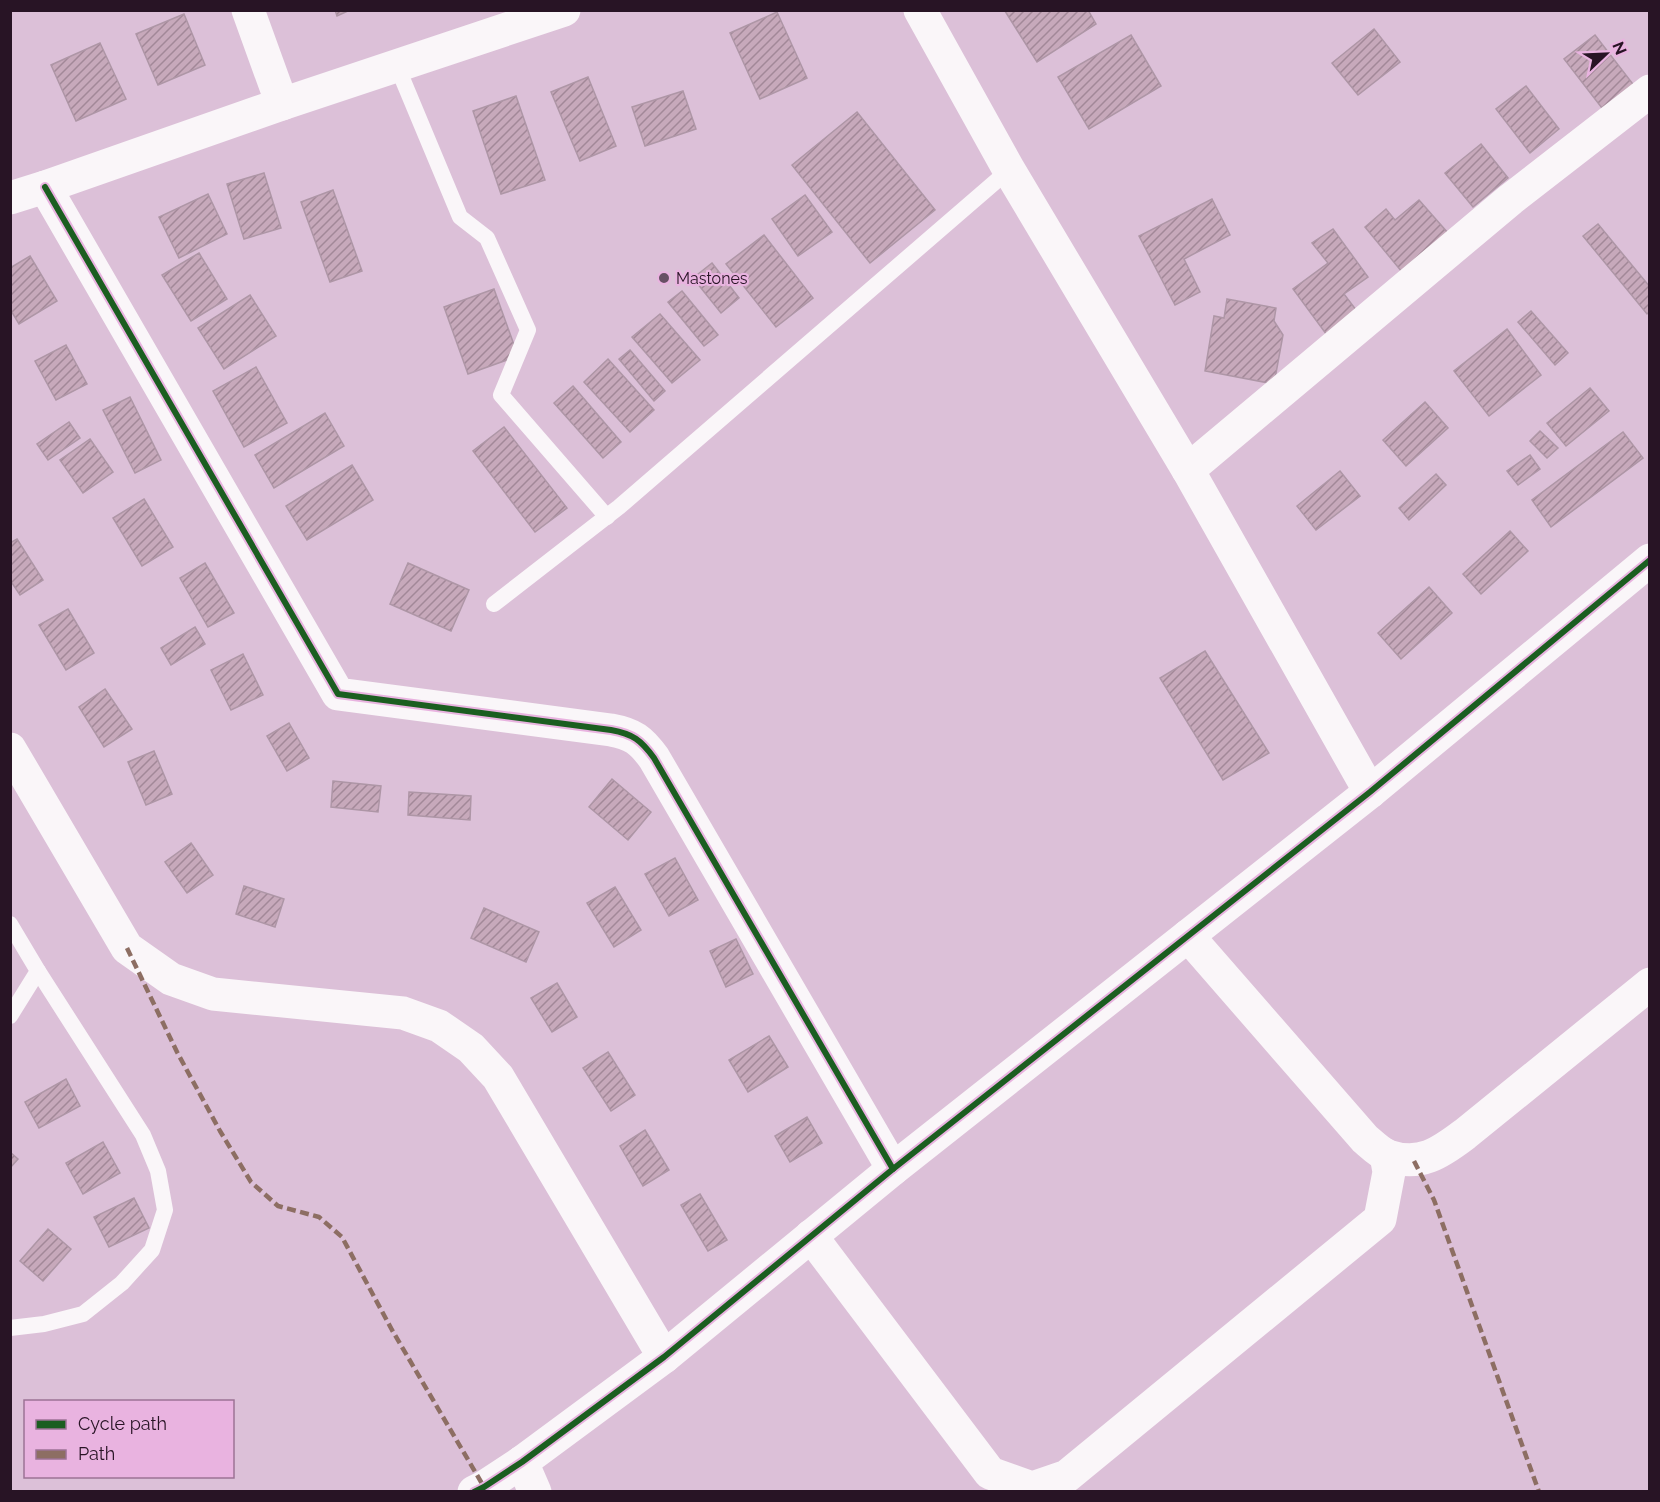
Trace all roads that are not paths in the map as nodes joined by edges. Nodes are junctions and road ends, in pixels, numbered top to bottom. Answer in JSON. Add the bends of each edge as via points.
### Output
{"nodes":[{"id":1,"x":248,"y":10,"type":"edge"},
{"id":2,"x":564,"y":10,"type":"edge"},
{"id":3,"x":920,"y":10,"type":"edge"},
{"id":4,"x":397,"y":66,"type":"junction"},
{"id":5,"x":1650,"y":92,"type":"edge"},
{"id":6,"x":282,"y":104,"type":"junction"},
{"id":7,"x":1009,"y":170,"type":"junction"},
{"id":8,"x":45,"y":187,"type":"junction"},
{"id":9,"x":10,"y":198,"type":"edge"},
{"id":10,"x":1188,"y":470,"type":"junction"},
{"id":11,"x":607,"y":517,"type":"junction"},
{"id":12,"x":1650,"y":560,"type":"edge"},
{"id":13,"x":494,"y":604,"type":"dead end"},
{"id":14,"x":10,"y":749,"type":"edge"},
{"id":15,"x":1370,"y":792,"type":"junction"},
{"id":16,"x":10,"y":924,"type":"edge"},
{"id":17,"x":1188,"y":936,"type":"junction"},
{"id":18,"x":38,"y":970,"type":"junction"},
{"id":19,"x":1650,"y":984,"type":"edge"},
{"id":20,"x":10,"y":1016,"type":"edge"},
{"id":21,"x":1386,"y":1155,"type":"junction"},
{"id":22,"x":893,"y":1168,"type":"junction"},
{"id":23,"x":811,"y":1236,"type":"junction"},
{"id":24,"x":10,"y":1328,"type":"edge"},
{"id":25,"x":664,"y":1357,"type":"junction"},
{"id":26,"x":528,"y":1477,"type":"edge"},
{"id":27,"x":474,"y":1491,"type":"edge"}],
"edges":[{"from":1,"to":6,"type":"street"},
{"from":2,"to":4,"type":"street"},
{"from":3,"to":7,"type":"street"},
{"from":4,"to":6,"type":"street"},
{"from":4,"to":11,"type":"lane","via":[[460,217],[487,238],[528,330],[501,394]]},
{"from":5,"to":10,"type":"street","via":[[1511,199]]},
{"from":6,"to":8,"type":"street"},
{"from":7,"to":10,"type":"street"},
{"from":7,"to":11,"type":"lane"},
{"from":8,"to":9,"type":"street"},
{"from":8,"to":22,"type":"street","via":[[338,694],[611,730],[629,734],[644,744]]},
{"from":10,"to":15,"type":"street"},
{"from":11,"to":13,"type":"lane"},
{"from":12,"to":15,"type":"street"},
{"from":14,"to":25,"type":"street","via":[[127,948],[171,978],[213,994],[402,1013],[439,1026],[471,1047],[498,1077]]},
{"from":15,"to":17,"type":"street"},
{"from":16,"to":18,"type":"lane"},
{"from":17,"to":21,"type":"street","via":[[1365,1139]]},
{"from":17,"to":22,"type":"street"},
{"from":18,"to":20,"type":"lane"},
{"from":18,"to":24,"type":"lane","via":[[143,1135],[159,1171],[165,1210],[152,1250],[122,1283],[83,1314]]},
{"from":19,"to":21,"type":"street","via":[[1442,1151],[1414,1161]]},
{"from":21,"to":23,"type":"street","via":[[1389,1172],[1380,1219],[1067,1476],[1032,1488],[990,1473]]},
{"from":22,"to":23,"type":"street"},
{"from":23,"to":25,"type":"street"},
{"from":25,"to":26,"type":"street"},
{"from":26,"to":27,"type":"street"}]}
